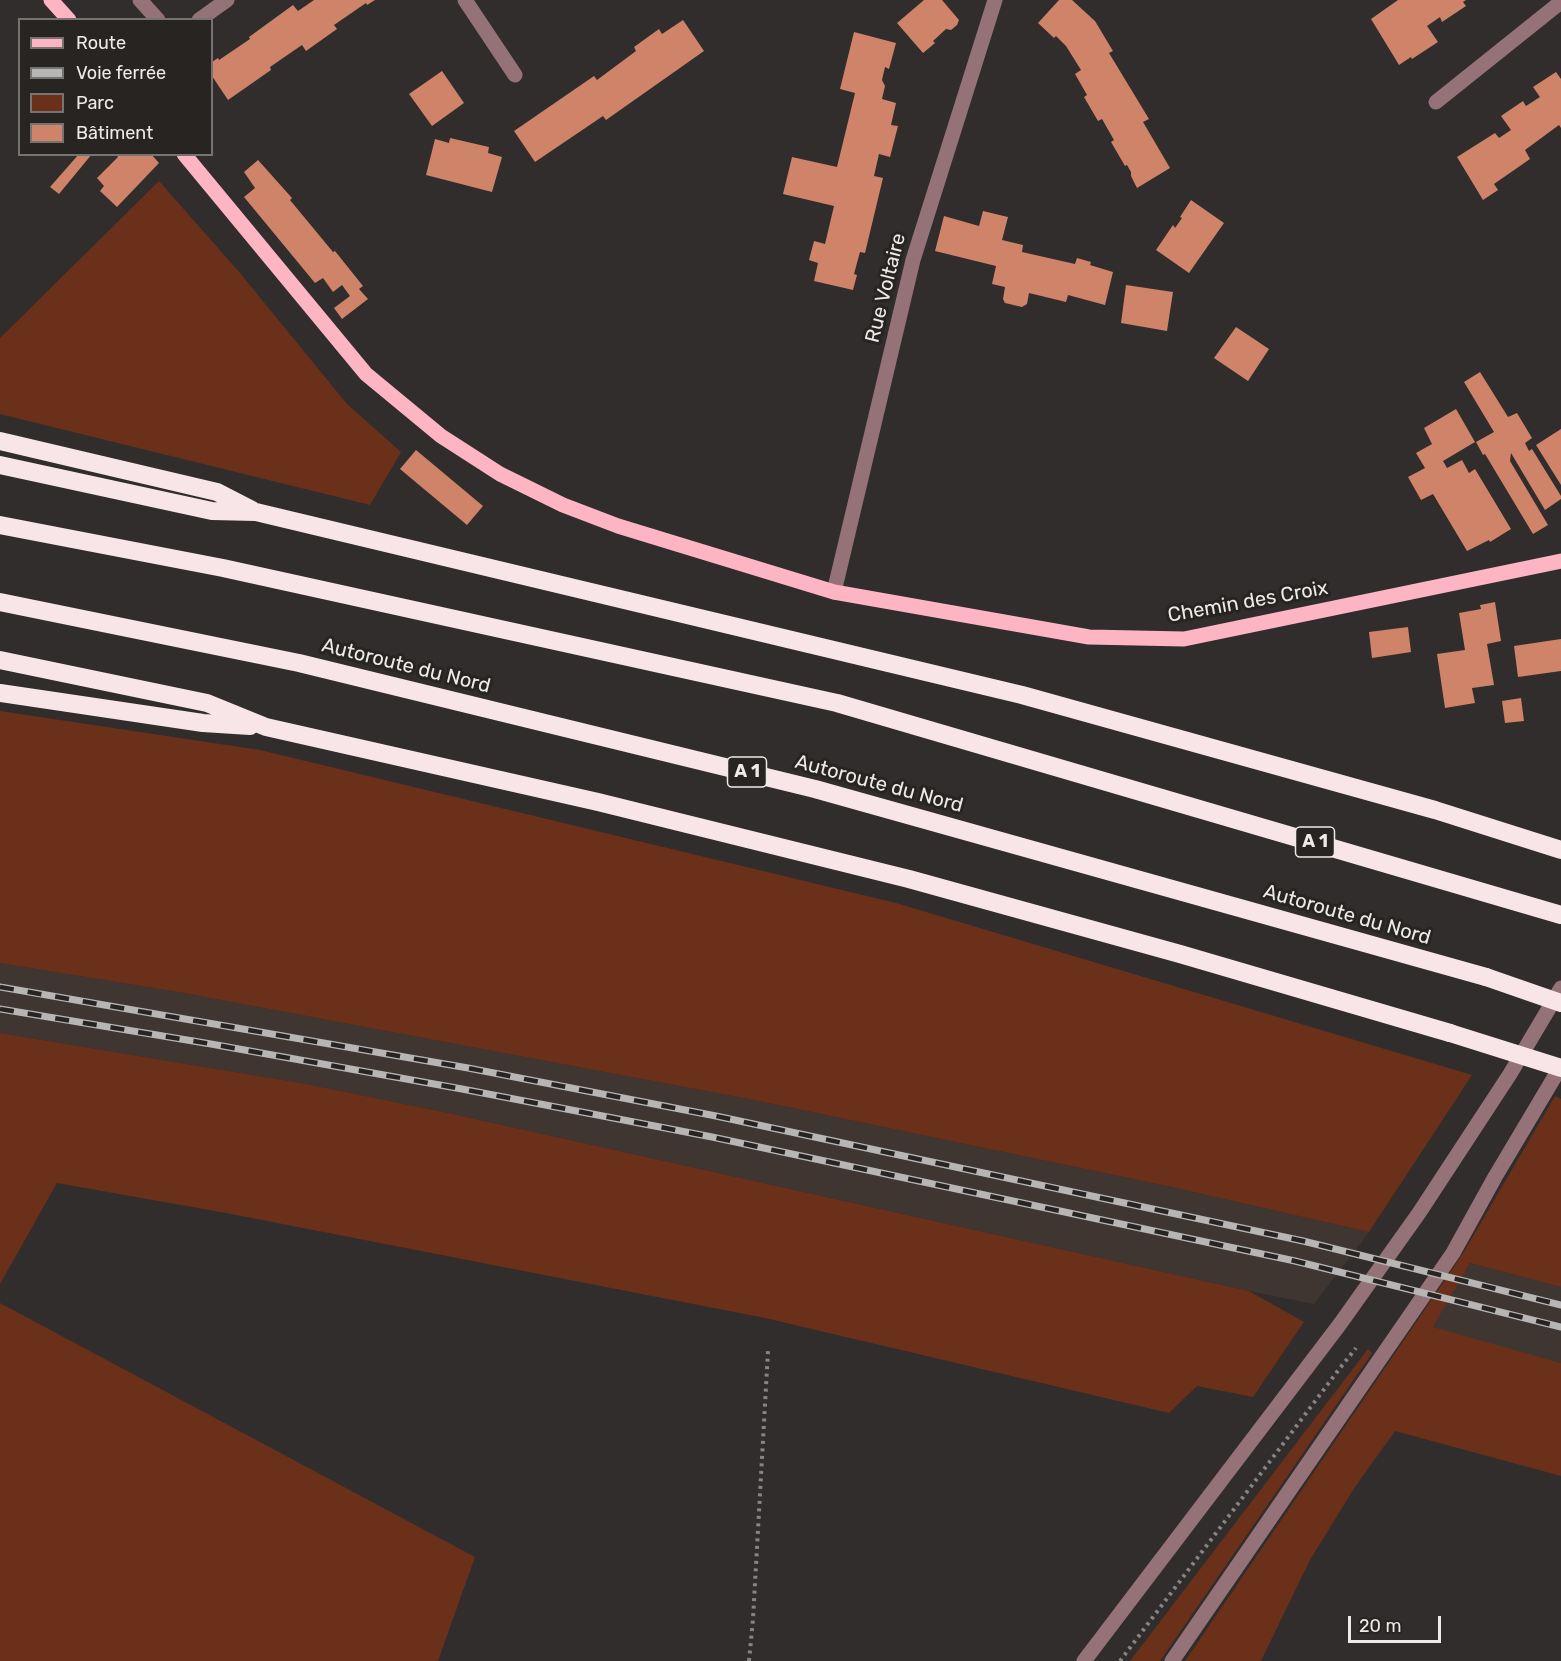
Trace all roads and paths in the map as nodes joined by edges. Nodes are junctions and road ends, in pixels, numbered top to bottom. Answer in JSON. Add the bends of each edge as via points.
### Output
{"nodes":[{"id":1,"x":51,"y":0,"type":"edge"},
{"id":2,"x":140,"y":0,"type":"edge"},
{"id":3,"x":227,"y":0,"type":"edge"},
{"id":4,"x":465,"y":0,"type":"edge"},
{"id":5,"x":995,"y":0,"type":"edge"},
{"id":6,"x":1561,"y":2,"type":"edge"},
{"id":7,"x":67,"y":18,"type":"edge"},
{"id":8,"x":156,"y":18,"type":"edge"},
{"id":9,"x":202,"y":18,"type":"edge"},
{"id":10,"x":515,"y":75,"type":"dead end"},
{"id":11,"x":1436,"y":102,"type":"dead end"},
{"id":12,"x":186,"y":156,"type":"edge"},
{"id":13,"x":0,"y":441,"type":"edge"},
{"id":14,"x":0,"y":465,"type":"edge"},
{"id":15,"x":256,"y":512,"type":"junction"},
{"id":16,"x":0,"y":525,"type":"edge"},
{"id":17,"x":1561,"y":561,"type":"edge"},
{"id":18,"x":834,"y":592,"type":"junction"},
{"id":19,"x":0,"y":602,"type":"edge"},
{"id":20,"x":0,"y":660,"type":"edge"},
{"id":21,"x":0,"y":693,"type":"edge"},
{"id":22,"x":266,"y":727,"type":"junction"},
{"id":23,"x":1561,"y":850,"type":"edge"},
{"id":24,"x":1561,"y":915,"type":"edge"},
{"id":25,"x":1561,"y":988,"type":"edge"},
{"id":26,"x":1561,"y":1003,"type":"edge"},
{"id":27,"x":1561,"y":1067,"type":"edge"},
{"id":28,"x":1362,"y":1341,"type":"dead end"},
{"id":29,"x":768,"y":1351,"type":"dead end"},
{"id":30,"x":749,"y":1661,"type":"edge"},
{"id":31,"x":1084,"y":1661,"type":"edge"},
{"id":32,"x":1120,"y":1661,"type":"edge"},
{"id":33,"x":1172,"y":1661,"type":"edge"}],
"edges":[{"from":1,"to":7,"type":"main road"},
{"from":2,"to":8,"type":"street"},
{"from":3,"to":9,"type":"street"},
{"from":4,"to":10,"type":"street"},
{"from":5,"to":18,"type":"street","name":"Rue Voltaire","via":[[913,260]]},
{"from":6,"to":11,"type":"street"},
{"from":12,"to":18,"type":"main road","name":"Chemin des Croix","via":[[366,374],[441,436],[500,474],[574,509]]},
{"from":13,"to":15,"type":"highway","via":[[217,492]]},
{"from":14,"to":15,"type":"highway","via":[[212,512]]},
{"from":15,"to":23,"type":"highway","via":[[1022,695],[1424,807]]},
{"from":16,"to":24,"type":"highway","number":"A 1","via":[[224,568],[837,704]]},
{"from":17,"to":18,"type":"main road","name":"Chemin des Croix","via":[[1184,639],[1089,637]]},
{"from":19,"to":26,"type":"highway","name":"Autoroute du Nord","number":"A 1","bridge":true,"via":[[299,663],[815,789],[1486,977]]},
{"from":20,"to":22,"type":"highway","via":[[207,703]]},
{"from":21,"to":22,"type":"highway","via":[[203,723]]},
{"from":22,"to":27,"type":"highway","bridge":true,"via":[[598,802],[909,879],[1180,954]]},
{"from":25,"to":31,"type":"street","via":[[1419,1213],[1340,1324]]},
{"from":27,"to":33,"type":"street","via":[[1453,1253]]},
{"from":28,"to":32,"type":"path"},
{"from":29,"to":30,"type":"path"}]}
